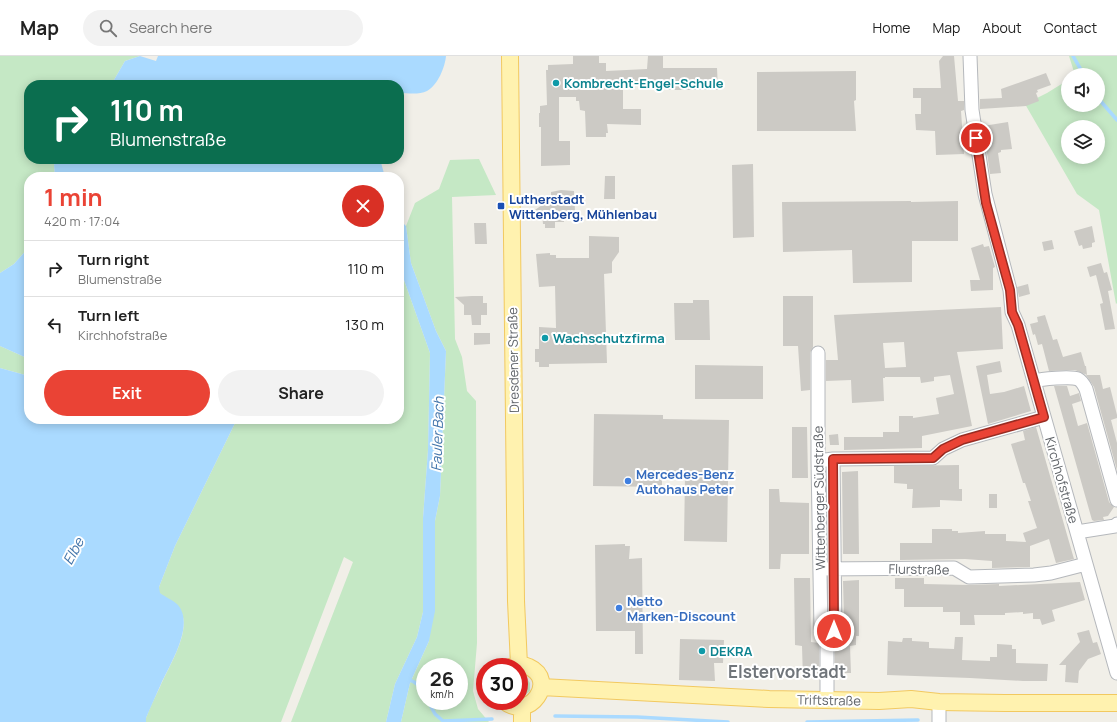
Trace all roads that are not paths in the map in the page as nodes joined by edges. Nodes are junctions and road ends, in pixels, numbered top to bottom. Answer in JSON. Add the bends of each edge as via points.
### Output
{"nodes":[{"id":1,"x":510,"y":56,"type":"edge"},
{"id":2,"x":970,"y":56,"type":"edge"},
{"id":3,"x":818,"y":353,"type":"dead end"},
{"id":4,"x":1034,"y":381,"type":"junction"},
{"id":5,"x":1044,"y":417,"type":"junction"},
{"id":6,"x":833,"y":459,"type":"junction"},
{"id":7,"x":818,"y":461,"type":"junction"},
{"id":8,"x":1117,"y":500,"type":"edge"},
{"id":9,"x":1117,"y":524,"type":"edge"},
{"id":10,"x":1077,"y":532,"type":"junction"},
{"id":11,"x":1086,"y":564,"type":"junction"},
{"id":12,"x":820,"y":569,"type":"junction"},
{"id":13,"x":834,"y":569,"type":"junction"},
{"id":14,"x":828,"y":641,"type":"junction"},
{"id":15,"x":515,"y":658,"type":"edge"},
{"id":16,"x":528,"y":667,"type":"edge"},
{"id":17,"x":1117,"y":673,"type":"edge"},
{"id":18,"x":541,"y":686,"type":"junction"},
{"id":19,"x":827,"y":700,"type":"junction"},
{"id":20,"x":939,"y":702,"type":"junction"},
{"id":21,"x":1117,"y":703,"type":"edge"},
{"id":22,"x":522,"y":715,"type":"edge"},
{"id":23,"x":939,"y":722,"type":"edge"}],
"edges":[{"from":1,"to":15,"type":"main road","name":"Dresdener Straße"},
{"from":2,"to":4,"type":"street","name":"Kirchhofstraße","via":[[972,110],[985,194],[1010,290],[1012,312]]},
{"from":3,"to":7,"type":"street","name":"Wittenberger Südstraße"},
{"from":4,"to":5,"type":"street","name":"Kirchhofstraße"},
{"from":4,"to":8,"type":"street","via":[[1075,378],[1083,383]]},
{"from":5,"to":6,"type":"street","via":[[962,440],[943,449],[933,458]]},
{"from":5,"to":10,"type":"street","name":"Kirchhofstraße"},
{"from":6,"to":7,"type":"street"},
{"from":6,"to":13,"type":"street","name":"Wittenberger Südstraße"},
{"from":7,"to":12,"type":"street","name":"Wittenberger Südstraße"},
{"from":9,"to":10,"type":"street","name":"Kirchhofstraße"},
{"from":10,"to":11,"type":"street","name":"Kirchhofstraße"},
{"from":11,"to":13,"type":"street","name":"Flurstraße","via":[[1043,575],[977,577],[969,577],[954,568]]},
{"from":11,"to":17,"type":"street","name":"Kirchhofstraße"},
{"from":12,"to":13,"type":"street","name":"Flurstraße"},
{"from":12,"to":14,"type":"street","name":"Wittenberger Südstraße","via":[[821,631]]},
{"from":13,"to":14,"type":"street","name":"Wittenberger Südstraße","via":[[834,631]]},
{"from":14,"to":19,"type":"street","name":"Wittenberger Südstraße"},
{"from":16,"to":18,"type":"main road","via":[[535,671]]},
{"from":18,"to":19,"type":"main road","name":"Triftstraße"},
{"from":18,"to":22,"type":"main road","via":[[537,698]]},
{"from":19,"to":20,"type":"main road","name":"Triftstraße","via":[[906,699]]},
{"from":20,"to":21,"type":"main road","name":"Triftstraße"},
{"from":20,"to":23,"type":"street"}]}
